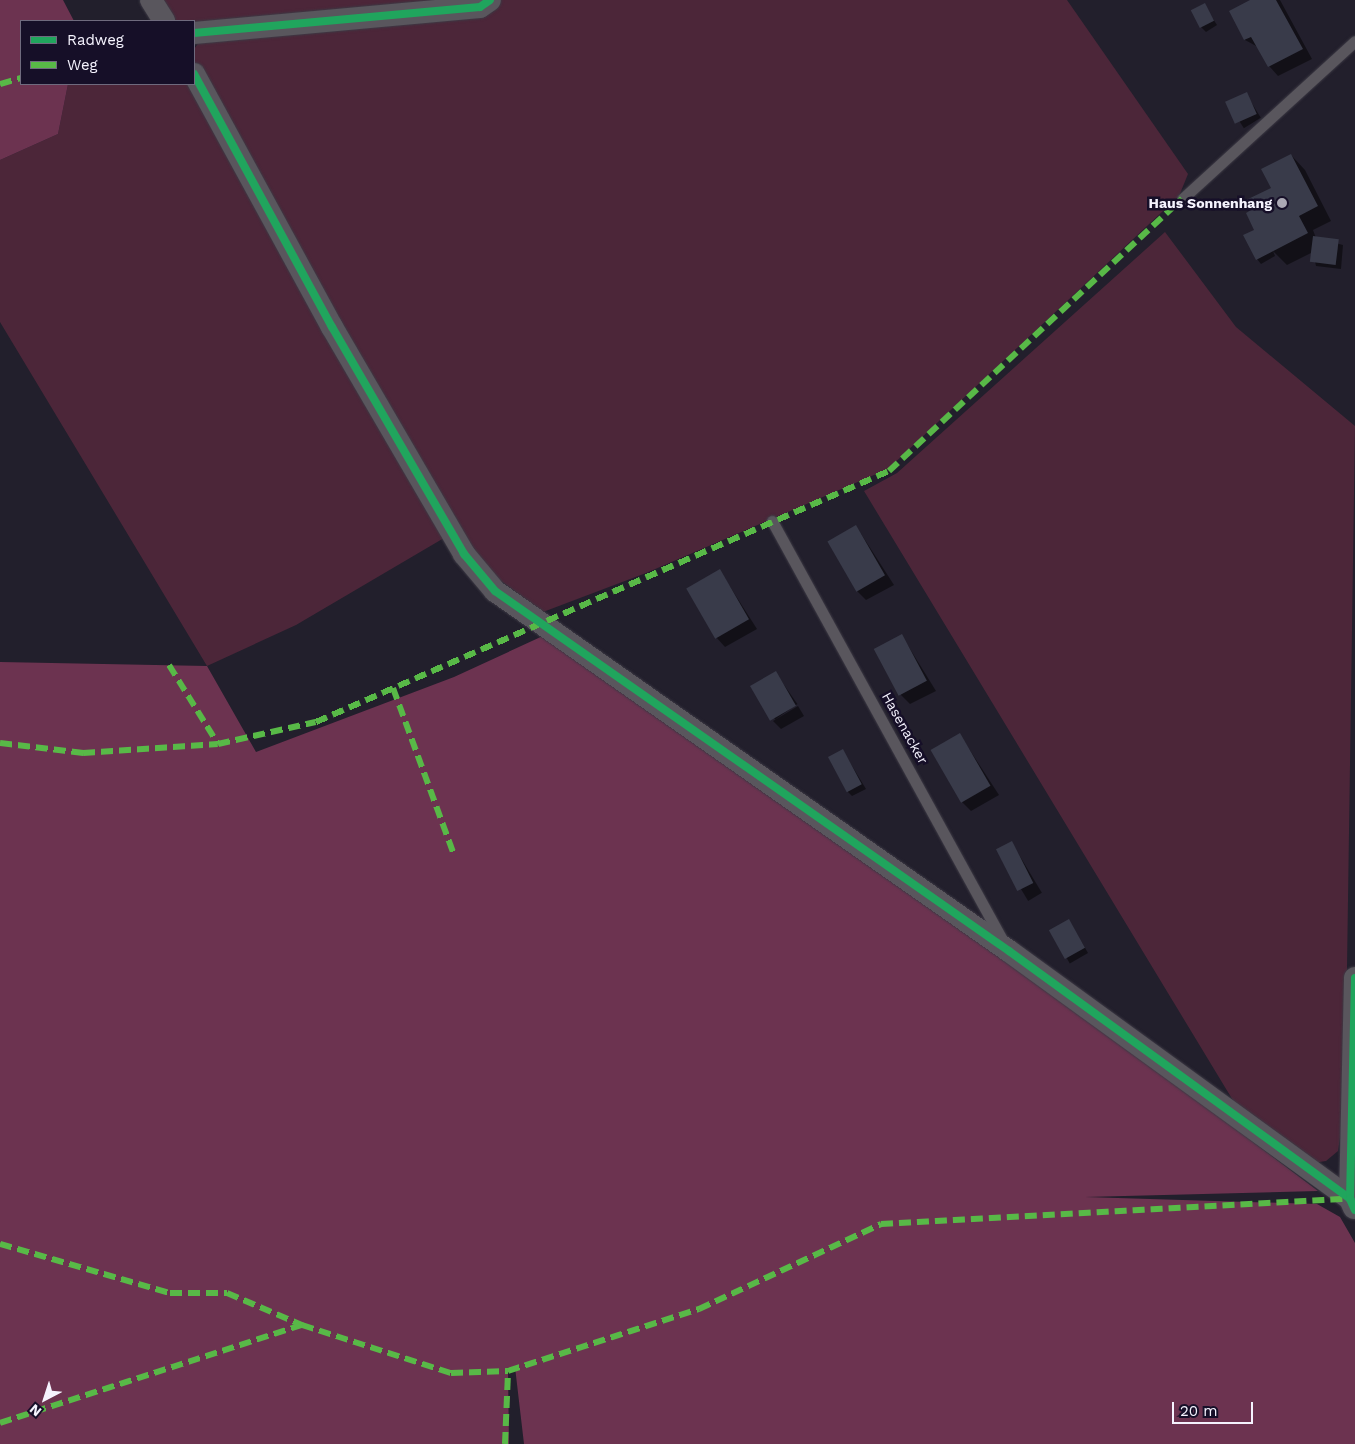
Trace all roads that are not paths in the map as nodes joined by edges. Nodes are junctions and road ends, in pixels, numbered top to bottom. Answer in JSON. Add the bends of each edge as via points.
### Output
{"nodes":[{"id":1,"x":151,"y":0,"type":"edge"},
{"id":2,"x":490,"y":0,"type":"edge"},
{"id":3,"x":163,"y":20,"type":"edge"},
{"id":4,"x":195,"y":33,"type":"edge"},
{"id":5,"x":1355,"y":41,"type":"edge"},
{"id":6,"x":195,"y":76,"type":"edge"},
{"id":7,"x":1182,"y":199,"type":"dead end"},
{"id":8,"x":772,"y":521,"type":"dead end"},
{"id":9,"x":1009,"y":951,"type":"junction"},
{"id":10,"x":1355,"y":978,"type":"edge"},
{"id":11,"x":1353,"y":1204,"type":"edge"}],
"edges":[{"from":1,"to":3,"type":"street"},
{"from":2,"to":4,"type":"street","via":[[480,7]]},
{"from":5,"to":7,"type":"lane"},
{"from":6,"to":9,"type":"street","via":[[434,503],[464,554],[495,591]]},
{"from":8,"to":9,"type":"lane","name":"Hasenacker"},
{"from":9,"to":11,"type":"street"},
{"from":10,"to":11,"type":"street"}]}
